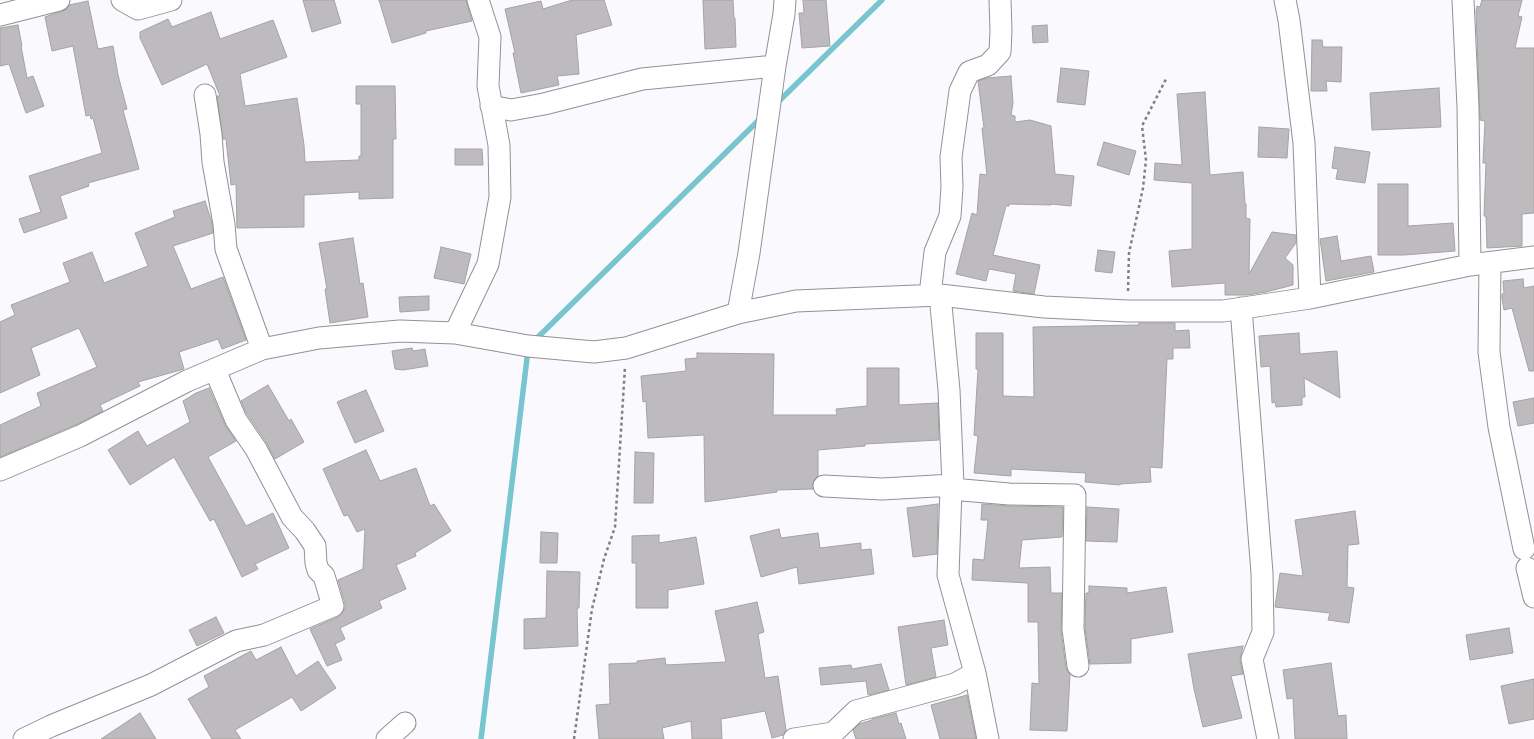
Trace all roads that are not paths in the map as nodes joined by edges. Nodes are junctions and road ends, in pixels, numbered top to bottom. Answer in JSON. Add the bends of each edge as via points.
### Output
{"nodes":[{"id":1,"x":58,"y":0,"type":"edge"},
{"id":2,"x":122,"y":0,"type":"edge"},
{"id":3,"x":171,"y":0,"type":"edge"},
{"id":4,"x":478,"y":0,"type":"edge"},
{"id":5,"x":785,"y":0,"type":"edge"},
{"id":6,"x":1000,"y":0,"type":"edge"},
{"id":7,"x":1285,"y":0,"type":"edge"},
{"id":8,"x":1463,"y":0,"type":"edge"},
{"id":9,"x":0,"y":15,"type":"edge"},
{"id":10,"x":776,"y":66,"type":"junction"},
{"id":11,"x":205,"y":95,"type":"dead end"},
{"id":12,"x":491,"y":106,"type":"junction"},
{"id":13,"x":1534,"y":257,"type":"edge"},
{"id":14,"x":1480,"y":264,"type":"junction"},
{"id":15,"x":935,"y":295,"type":"junction"},
{"id":16,"x":1310,"y":298,"type":"junction"},
{"id":17,"x":1241,"y":308,"type":"junction"},
{"id":18,"x":738,"y":313,"type":"junction"},
{"id":19,"x":455,"y":333,"type":"junction"},
{"id":20,"x":262,"y":349,"type":"junction"},
{"id":21,"x":215,"y":370,"type":"junction"},
{"id":22,"x":0,"y":470,"type":"edge"},
{"id":23,"x":824,"y":486,"type":"dead end"},
{"id":24,"x":952,"y":487,"type":"junction"},
{"id":25,"x":1534,"y":597,"type":"edge"},
{"id":26,"x":1078,"y":666,"type":"dead end"},
{"id":27,"x":976,"y":673,"type":"junction"},
{"id":28,"x":405,"y":723,"type":"dead end"},
{"id":29,"x":832,"y":736,"type":"edge"},
{"id":30,"x":24,"y":739,"type":"edge"},
{"id":31,"x":387,"y":739,"type":"edge"},
{"id":32,"x":794,"y":739,"type":"edge"},
{"id":33,"x":988,"y":739,"type":"edge"},
{"id":34,"x":1268,"y":739,"type":"edge"}],
"edges":[{"from":1,"to":9,"type":"street"},
{"from":2,"to":3,"type":"street","via":[[138,9]]},
{"from":4,"to":12,"type":"street","via":[[490,37],[488,86]]},
{"from":5,"to":10,"type":"street"},
{"from":6,"to":15,"type":"street","via":[[1000,52],[988,65],[969,72],[960,91],[951,157],[950,216],[935,252]]},
{"from":7,"to":16,"type":"street","via":[[1304,143]]},
{"from":8,"to":14,"type":"street"},
{"from":10,"to":12,"type":"street","via":[[642,79],[512,110]]},
{"from":10,"to":18,"type":"street"},
{"from":11,"to":20,"type":"street","via":[[226,249]]},
{"from":12,"to":19,"type":"street","via":[[499,145],[500,197],[488,264]]},
{"from":13,"to":14,"type":"street"},
{"from":14,"to":16,"type":"street"},
{"from":14,"to":25,"type":"street","via":[[1498,427]]},
{"from":15,"to":17,"type":"street","via":[[1044,307],[1128,311],[1223,311]]},
{"from":15,"to":18,"type":"street","via":[[796,301]]},
{"from":15,"to":24,"type":"street","via":[[949,390]]},
{"from":16,"to":17,"type":"street"},
{"from":17,"to":34,"type":"street","via":[[1262,573],[1263,632],[1252,659]]},
{"from":18,"to":19,"type":"street","via":[[626,348],[594,352],[528,346]]},
{"from":19,"to":20,"type":"street","via":[[400,331],[319,338]]},
{"from":20,"to":21,"type":"street"},
{"from":21,"to":22,"type":"street","via":[[187,381],[80,436]]},
{"from":21,"to":30,"type":"street","via":[[236,420],[256,449],[292,517],[315,546],[318,570],[324,576],[333,606],[264,635],[236,641],[151,685]]},
{"from":23,"to":24,"type":"street","via":[[882,489]]},
{"from":24,"to":26,"type":"street","via":[[1009,494],[1075,495],[1073,629]]},
{"from":24,"to":27,"type":"street","via":[[948,575]]},
{"from":27,"to":29,"type":"street","via":[[955,684],[856,711]]},
{"from":27,"to":33,"type":"street"},
{"from":28,"to":31,"type":"street"},
{"from":29,"to":32,"type":"street"}]}
